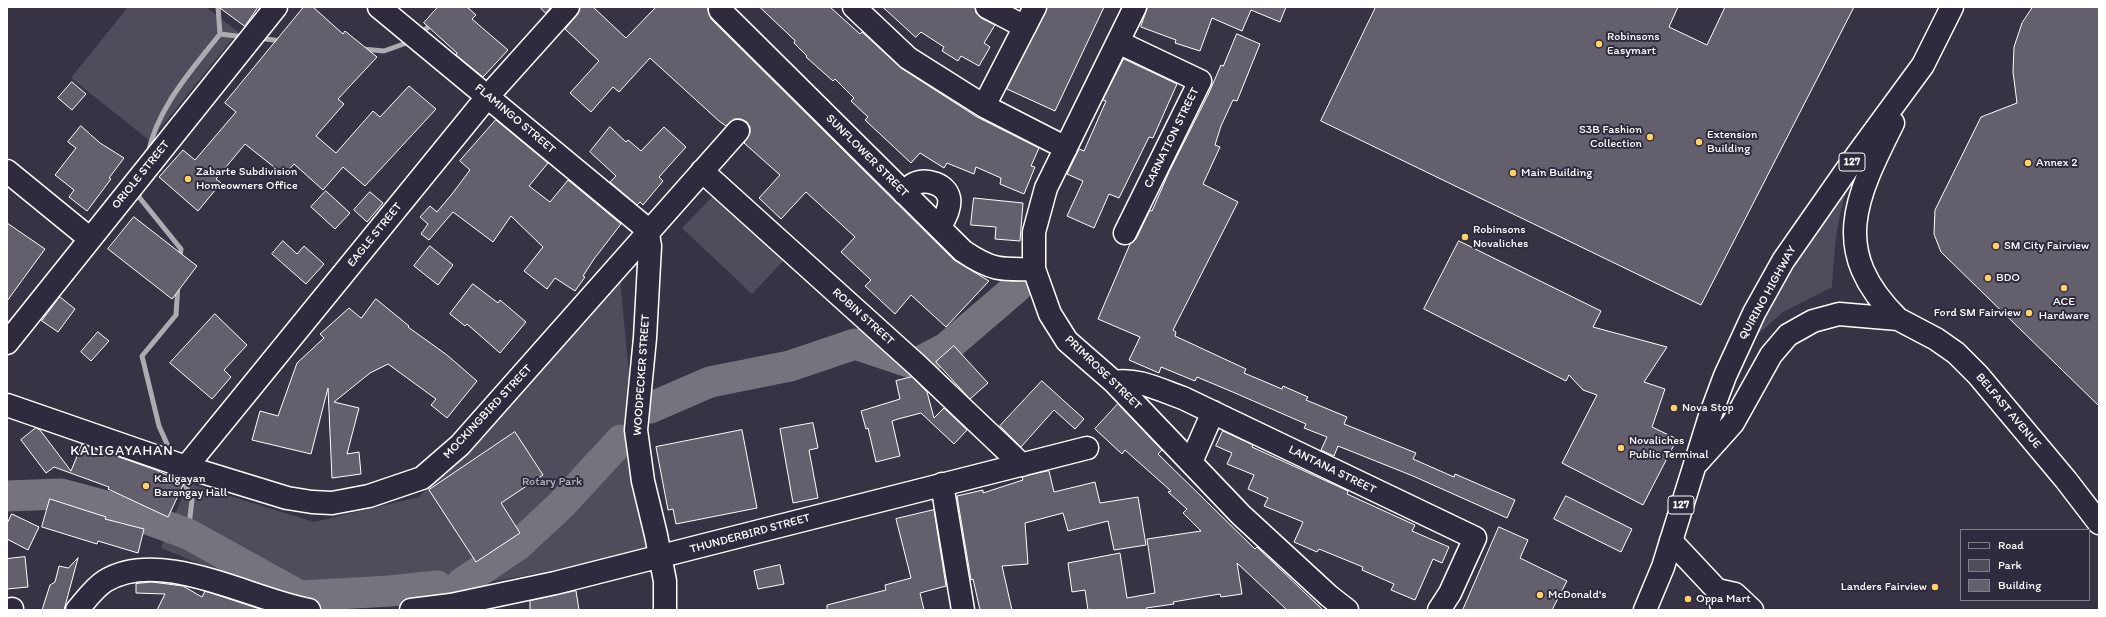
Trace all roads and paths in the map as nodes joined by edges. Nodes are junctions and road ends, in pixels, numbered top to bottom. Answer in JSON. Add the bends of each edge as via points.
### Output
{"nodes":[{"id":1,"x":276,"y":7,"type":"edge"},
{"id":2,"x":378,"y":7,"type":"edge"},
{"id":3,"x":568,"y":7,"type":"edge"},
{"id":4,"x":722,"y":7,"type":"edge"},
{"id":5,"x":854,"y":7,"type":"edge"},
{"id":6,"x":986,"y":7,"type":"edge"},
{"id":7,"x":1035,"y":7,"type":"edge"},
{"id":8,"x":1135,"y":7,"type":"edge"},
{"id":9,"x":1952,"y":7,"type":"edge"},
{"id":10,"x":1025,"y":27,"type":"junction"},
{"id":11,"x":1118,"y":42,"type":"junction"},
{"id":12,"x":1923,"y":65,"type":"junction"},
{"id":13,"x":488,"y":96,"type":"junction"},
{"id":14,"x":984,"y":106,"type":"junction"},
{"id":15,"x":738,"y":130,"type":"dead end"},
{"id":16,"x":1066,"y":148,"type":"junction"},
{"id":17,"x":7,"y":171,"type":"edge"},
{"id":18,"x":702,"y":171,"type":"junction"},
{"id":19,"x":904,"y":192,"type":"junction"},
{"id":20,"x":940,"y":227,"type":"junction"},
{"id":21,"x":1125,"y":233,"type":"dead end"},
{"id":22,"x":648,"y":234,"type":"junction"},
{"id":23,"x":89,"y":238,"type":"junction"},
{"id":24,"x":1034,"y":269,"type":"junction"},
{"id":25,"x":1898,"y":319,"type":"junction"},
{"id":26,"x":7,"y":343,"type":"edge"},
{"id":27,"x":1114,"y":382,"type":"junction"},
{"id":28,"x":7,"y":405,"type":"edge"},
{"id":29,"x":1213,"y":412,"type":"junction"},
{"id":30,"x":1087,"y":448,"type":"dead end"},
{"id":31,"x":1191,"y":462,"type":"junction"},
{"id":32,"x":1022,"y":465,"type":"junction"},
{"id":33,"x":186,"y":467,"type":"junction"},
{"id":34,"x":1692,"y":469,"type":"junction"},
{"id":35,"x":942,"y":484,"type":"junction"},
{"id":36,"x":2099,"y":523,"type":"edge"},
{"id":37,"x":1671,"y":541,"type":"junction"},
{"id":38,"x":659,"y":548,"type":"junction"},
{"id":39,"x":1721,"y":600,"type":"edge"},
{"id":40,"x":451,"y":607,"type":"edge"},
{"id":41,"x":77,"y":610,"type":"edge"},
{"id":42,"x":309,"y":610,"type":"edge"},
{"id":43,"x":411,"y":610,"type":"edge"},
{"id":44,"x":665,"y":610,"type":"edge"},
{"id":45,"x":963,"y":610,"type":"edge"},
{"id":46,"x":1347,"y":610,"type":"edge"},
{"id":47,"x":1439,"y":610,"type":"edge"},
{"id":48,"x":1645,"y":610,"type":"edge"},
{"id":49,"x":1752,"y":610,"type":"edge"}],
"edges":[{"from":1,"to":23,"type":"street","name":"ORIOLE STREET"},
{"from":2,"to":13,"type":"street","name":"FLAMINGO STREET"},
{"from":3,"to":13,"type":"street","name":"EAGLE STREET"},
{"from":4,"to":19,"type":"street","name":"SUNFLOWER STREET","via":[[720,10]]},
{"from":5,"to":14,"type":"street","via":[[908,58]]},
{"from":6,"to":10,"type":"street"},
{"from":7,"to":10,"type":"street"},
{"from":8,"to":11,"type":"street","name":"PRIMROSE STREET"},
{"from":9,"to":12,"type":"street","name":"QUIRINO HIGHWAY","number":"127"},
{"from":10,"to":14,"type":"street"},
{"from":11,"to":16,"type":"street","name":"PRIMROSE STREET"},
{"from":11,"to":21,"type":"street","name":"CARNATION STREET","via":[[1200,81]]},
{"from":12,"to":25,"type":"street","name":"BELFAST AVENUE","via":[[1870,170],[1855,218],[1855,244],[1862,270],[1876,294]]},
{"from":12,"to":34,"type":"street","name":"QUIRINO HIGHWAY","number":"127","via":[[1784,260],[1733,357]]},
{"from":13,"to":22,"type":"street","name":"FLAMINGO STREET","via":[[641,224]]},
{"from":13,"to":33,"type":"street","name":"EAGLE STREET"},
{"from":14,"to":16,"type":"street"},
{"from":15,"to":18,"type":"street","name":"MOCKINGBIRD STREET"},
{"from":16,"to":24,"type":"street","name":"PRIMROSE STREET","via":[[1046,188],[1034,232]]},
{"from":17,"to":23,"type":"street"},
{"from":18,"to":22,"type":"street","name":"MOCKINGBIRD STREET"},
{"from":18,"to":32,"type":"street","name":"ROBIN STREET","via":[[912,361]]},
{"from":19,"to":20,"type":"street","name":"SUNFLOWER STREET"},
{"from":19,"to":20,"type":"street","via":[[913,184],[923,181],[944,188],[950,199]]},
{"from":20,"to":24,"type":"street","name":"SUNFLOWER STREET","via":[[963,250],[983,264],[1004,270]]},
{"from":22,"to":33,"type":"street","name":"MOCKINGBIRD STREET","via":[[460,445],[422,478],[369,496],[332,504],[287,498]]},
{"from":22,"to":38,"type":"street","name":"WOODPECKER STREET","via":[[650,246],[645,338],[636,430],[643,481]]},
{"from":23,"to":26,"type":"street","name":"ORIOLE STREET"},
{"from":24,"to":27,"type":"street","name":"PRIMROSE STREET","via":[[1050,314],[1067,341]]},
{"from":25,"to":34,"type":"street","name":"BELFAST AVENUE","via":[[1839,314],[1813,321],[1788,335],[1771,355],[1733,423]]},
{"from":25,"to":36,"type":"street","name":"BELFAST AVENUE","via":[[1936,339],[1956,353],[1978,375]]},
{"from":27,"to":29,"type":"street","name":"LANTANA STREET","via":[[1138,382]]},
{"from":27,"to":31,"type":"street","name":"PRIMROSE STREET"},
{"from":28,"to":33,"type":"street","name":"MOCKINGBIRD STREET"},
{"from":29,"to":31,"type":"street"},
{"from":29,"to":47,"type":"street","name":"LANTANA STREET","via":[[1475,538],[1450,593]]},
{"from":30,"to":32,"type":"street","name":"THUNDERBIRD STREET"},
{"from":31,"to":46,"type":"street","name":"PRIMROSE STREET","via":[[1241,515]]},
{"from":32,"to":35,"type":"street","name":"THUNDERBIRD STREET"},
{"from":34,"to":37,"type":"street","name":"QUIRINO HIGHWAY","number":"127"},
{"from":35,"to":38,"type":"street","name":"THUNDERBIRD STREET"},
{"from":35,"to":45,"type":"street"},
{"from":37,"to":39,"type":"street"},
{"from":37,"to":48,"type":"street","name":"QUIRINO HIGHWAY","number":"127","via":[[1662,572]]},
{"from":38,"to":40,"type":"street","name":"THUNDERBIRD STREET"},
{"from":38,"to":44,"type":"street","name":"WOODPECKER STREET","via":[[665,581]]},
{"from":39,"to":49,"type":"street","via":[[1734,594]]},
{"from":40,"to":43,"type":"street","name":"THUNDERBIRD STREET"},
{"from":41,"to":42,"type":"street","via":[[104,582],[124,573],[154,569],[172,570],[286,606]]}]}
